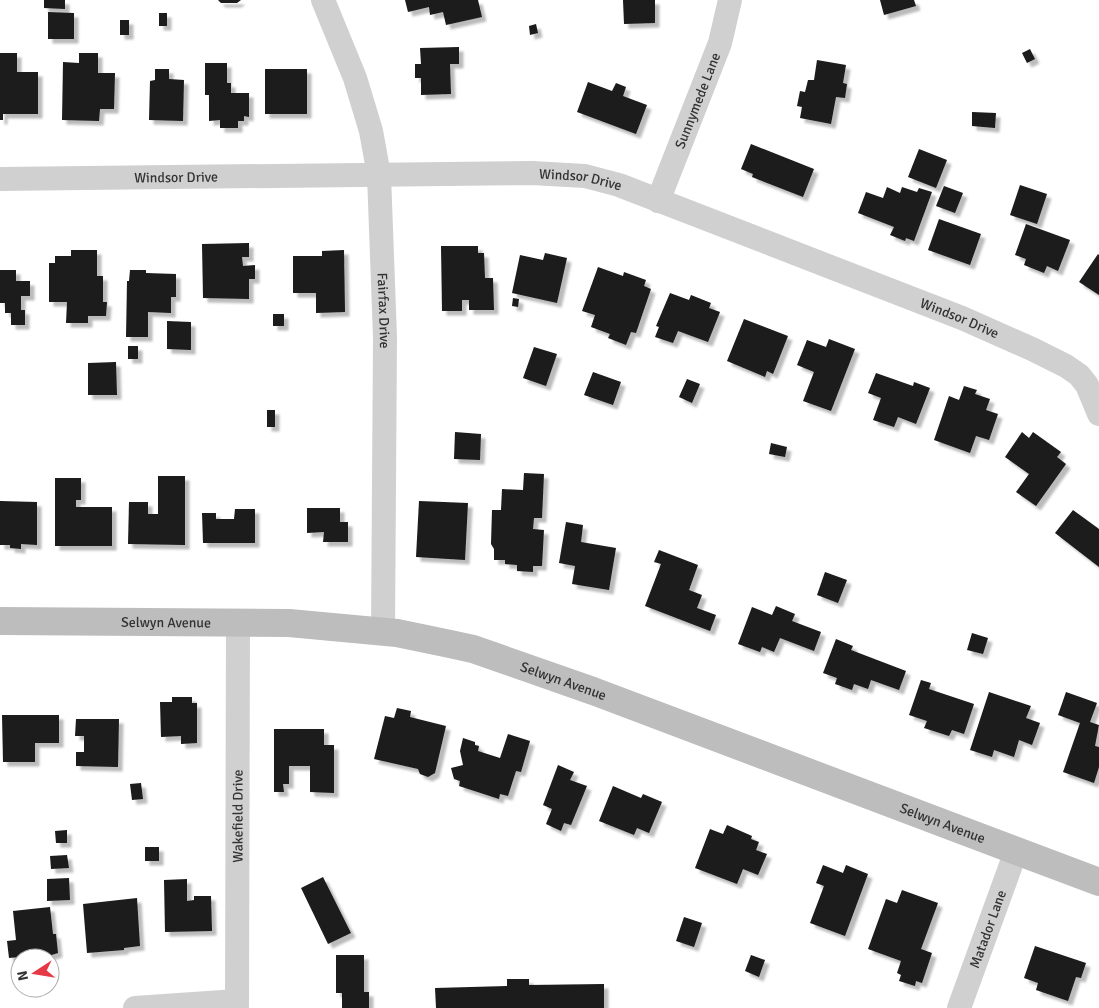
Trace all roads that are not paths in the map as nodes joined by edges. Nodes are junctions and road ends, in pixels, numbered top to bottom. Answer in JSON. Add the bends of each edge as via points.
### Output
{"nodes":[{"id":1,"x":323,"y":0,"type":"edge"},
{"id":2,"x":730,"y":0,"type":"edge"},
{"id":3,"x":379,"y":175,"type":"junction"},
{"id":4,"x":0,"y":179,"type":"edge"},
{"id":5,"x":658,"y":201,"type":"junction"},
{"id":6,"x":1099,"y":414,"type":"edge"},
{"id":7,"x":0,"y":621,"type":"edge"},
{"id":8,"x":238,"y":622,"type":"junction"},
{"id":9,"x":383,"y":632,"type":"junction"},
{"id":10,"x":1016,"y":851,"type":"junction"},
{"id":11,"x":1099,"y":882,"type":"edge"},
{"id":12,"x":237,"y":1005,"type":"edge"},
{"id":13,"x":135,"y":1008,"type":"edge"},
{"id":14,"x":959,"y":1008,"type":"edge"}],
"edges":[{"from":1,"to":3,"type":"street","name":"Fairfax Drive","via":[[355,78],[371,131]]},
{"from":2,"to":5,"type":"street","name":"Sunnymede Lane","via":[[720,43]]},
{"from":3,"to":4,"type":"street","name":"Windsor Drive"},
{"from":3,"to":5,"type":"street","name":"Windsor Drive","via":[[567,174],[611,183]]},
{"from":3,"to":9,"type":"street","name":"Fairfax Drive","via":[[385,337]]},
{"from":5,"to":6,"type":"street","name":"Windsor Drive","via":[[962,318],[1061,363],[1087,385]]},
{"from":7,"to":8,"type":"street","name":"Selwyn Avenue"},
{"from":8,"to":9,"type":"street","name":"Selwyn Avenue"},
{"from":8,"to":12,"type":"street","name":"Wakefield Drive"},
{"from":9,"to":10,"type":"street","name":"Selwyn Avenue","via":[[473,649],[542,672]]},
{"from":10,"to":11,"type":"street","name":"Selwyn Avenue"},
{"from":10,"to":14,"type":"street","name":"Matador Lane"},
{"from":12,"to":13,"type":"street"}]}
